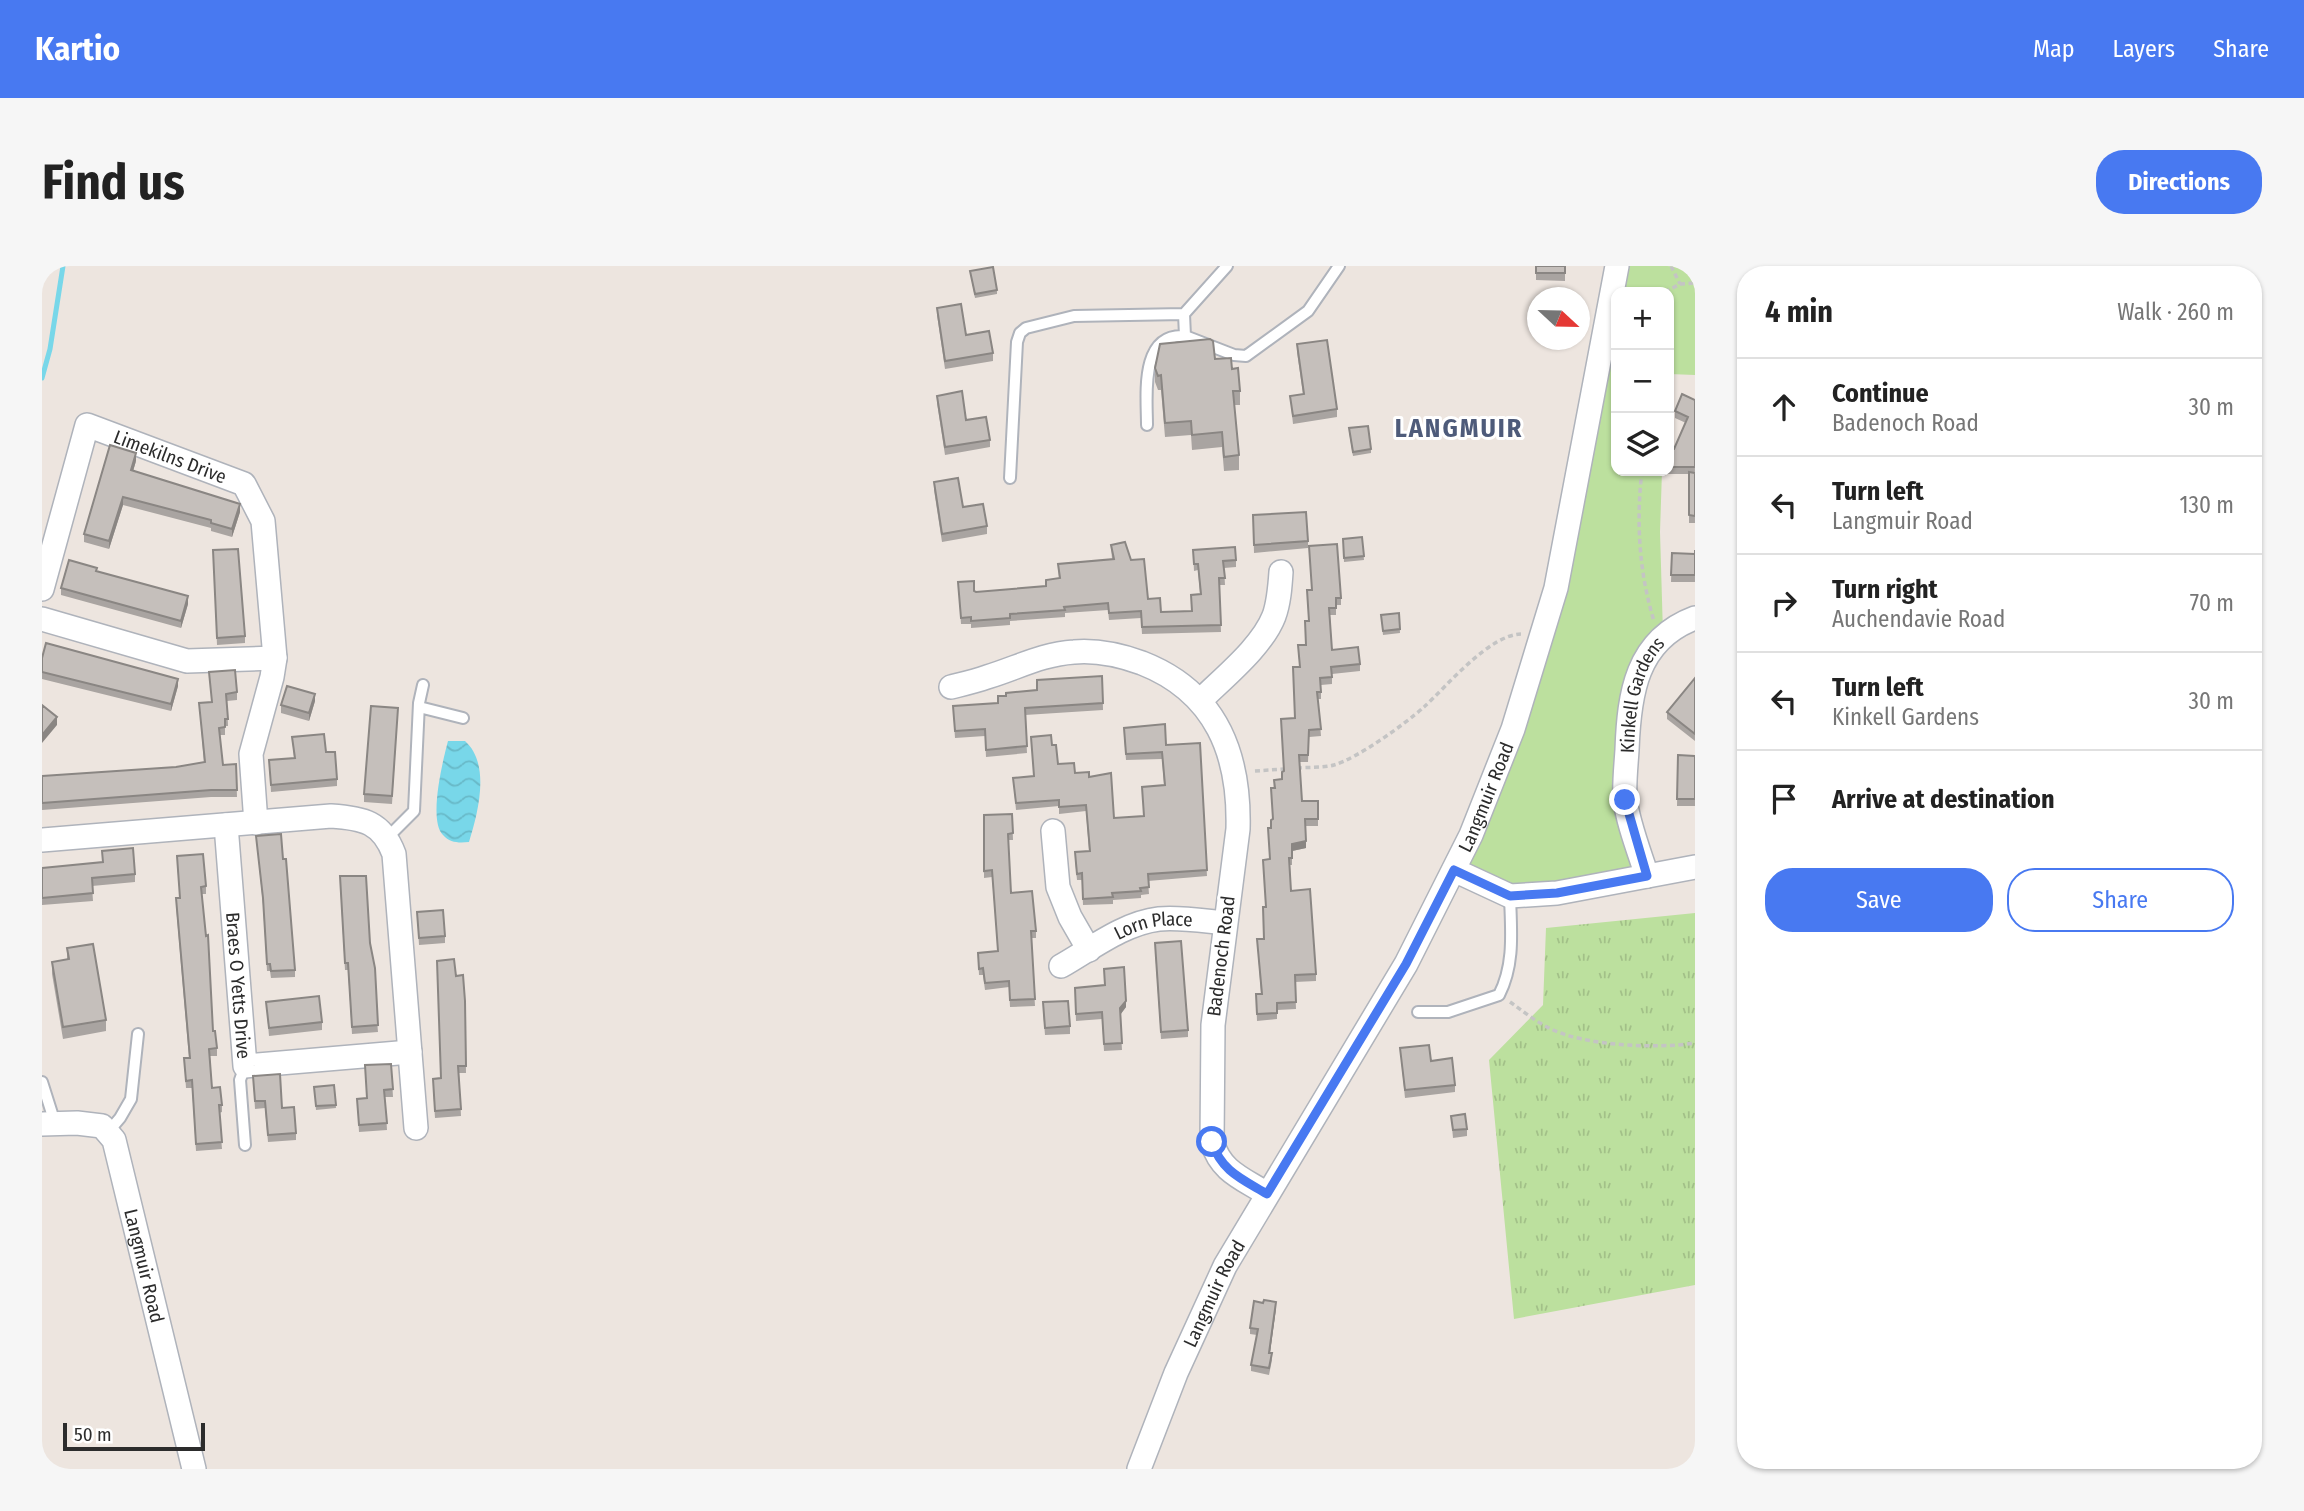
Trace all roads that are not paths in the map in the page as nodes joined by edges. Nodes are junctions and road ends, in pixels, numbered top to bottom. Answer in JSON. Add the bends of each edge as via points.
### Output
{"nodes":[{"id":1,"x":1227,"y":266,"type":"edge"},
{"id":2,"x":1339,"y":266,"type":"edge"},
{"id":3,"x":1617,"y":266,"type":"edge"},
{"id":4,"x":1184,"y":314,"type":"junction"},
{"id":5,"x":1185,"y":336,"type":"junction"},
{"id":6,"x":1147,"y":425,"type":"dead end"},
{"id":7,"x":1010,"y":478,"type":"dead end"},
{"id":8,"x":1281,"y":572,"type":"dead end"},
{"id":9,"x":42,"y":589,"type":"edge"},
{"id":10,"x":1695,"y":618,"type":"edge"},
{"id":11,"x":42,"y":619,"type":"edge"},
{"id":12,"x":275,"y":658,"type":"junction"},
{"id":13,"x":423,"y":685,"type":"dead end"},
{"id":14,"x":951,"y":687,"type":"dead end"},
{"id":15,"x":1201,"y":700,"type":"junction"},
{"id":16,"x":419,"y":707,"type":"junction"},
{"id":17,"x":463,"y":718,"type":"dead end"},
{"id":18,"x":256,"y":823,"type":"junction"},
{"id":19,"x":226,"y":825,"type":"junction"},
{"id":20,"x":1053,"y":831,"type":"dead end"},
{"id":21,"x":387,"y":838,"type":"junction"},
{"id":22,"x":42,"y":840,"type":"edge"},
{"id":23,"x":1695,"y":867,"type":"edge"},
{"id":24,"x":1454,"y":870,"type":"junction"},
{"id":25,"x":1647,"y":876,"type":"junction"},
{"id":26,"x":1510,"y":896,"type":"junction"},
{"id":27,"x":1225,"y":923,"type":"junction"},
{"id":28,"x":1089,"y":950,"type":"junction"},
{"id":29,"x":1061,"y":966,"type":"dead end"},
{"id":30,"x":1418,"y":1012,"type":"dead end"},
{"id":31,"x":138,"y":1034,"type":"dead end"},
{"id":32,"x":410,"y":1052,"type":"junction"},
{"id":33,"x":245,"y":1066,"type":"junction"},
{"id":34,"x":42,"y":1083,"type":"edge"},
{"id":35,"x":49,"y":1124,"type":"edge"},
{"id":36,"x":416,"y":1128,"type":"dead end"},
{"id":37,"x":108,"y":1132,"type":"junction"},
{"id":38,"x":245,"y":1145,"type":"dead end"},
{"id":39,"x":1267,"y":1194,"type":"junction"},
{"id":40,"x":194,"y":1469,"type":"edge"},
{"id":41,"x":1139,"y":1469,"type":"edge"}],
"edges":[{"from":1,"to":4,"type":"lane"},
{"from":2,"to":5,"type":"lane","via":[[1308,311],[1246,356]]},
{"from":3,"to":24,"type":"street","name":"Langmuir Road","via":[[1556,588],[1513,729]]},
{"from":4,"to":5,"type":"lane"},
{"from":4,"to":7,"type":"lane","via":[[1074,316],[1020,333]]},
{"from":5,"to":6,"type":"lane","via":[[1171,338],[1154,353],[1146,372]]},
{"from":8,"to":15,"type":"street","via":[[1279,601],[1264,635]]},
{"from":9,"to":12,"type":"street","name":"Limekilns Drive","via":[[87,425],[244,484],[263,520]]},
{"from":10,"to":25,"type":"street","name":"Kinkell Gardens","via":[[1663,634],[1643,659],[1628,713],[1625,800]]},
{"from":11,"to":12,"type":"street","via":[[187,660]]},
{"from":12,"to":18,"type":"street","name":"Limekilns Drive","via":[[251,754]]},
{"from":13,"to":16,"type":"lane"},
{"from":14,"to":15,"type":"street","name":"Badenoch Road","via":[[1051,655],[1100,652],[1152,667]]},
{"from":15,"to":27,"type":"street","name":"Badenoch Road","via":[[1224,738],[1239,803]]},
{"from":16,"to":17,"type":"lane"},
{"from":16,"to":21,"type":"lane","via":[[414,811]]},
{"from":18,"to":19,"type":"street"},
{"from":18,"to":21,"type":"street","via":[[346,817],[372,824]]},
{"from":19,"to":22,"type":"street"},
{"from":19,"to":33,"type":"street","name":"Braes O Yetts Drive"},
{"from":20,"to":28,"type":"street","via":[[1059,887]]},
{"from":21,"to":32,"type":"street","via":[[394,854]]},
{"from":23,"to":25,"type":"street"},
{"from":24,"to":26,"type":"street"},
{"from":24,"to":39,"type":"street","name":"Langmuir Road","via":[[1406,964]]},
{"from":25,"to":26,"type":"street","via":[[1557,893]]},
{"from":26,"to":30,"type":"lane","via":[[1511,962],[1499,995],[1448,1012]]},
{"from":27,"to":28,"type":"street","name":"Lorn Place","via":[[1160,919],[1123,930]]},
{"from":27,"to":39,"type":"street","name":"Badenoch Road","via":[[1213,1025],[1212,1142],[1225,1168]]},
{"from":28,"to":29,"type":"street","name":"Lorn Place"},
{"from":31,"to":37,"type":"lane","via":[[131,1099]]},
{"from":32,"to":33,"type":"street","name":"Braes O Yetts Drive"},
{"from":32,"to":36,"type":"street"},
{"from":33,"to":38,"type":"lane","via":[[240,1080]]},
{"from":34,"to":35,"type":"lane"},
{"from":35,"to":37,"type":"street","via":[[91,1123]]},
{"from":37,"to":40,"type":"street","name":"Langmuir Road","via":[[117,1150]]},
{"from":39,"to":41,"type":"street","name":"Langmuir Road","via":[[1225,1266]]}]}
